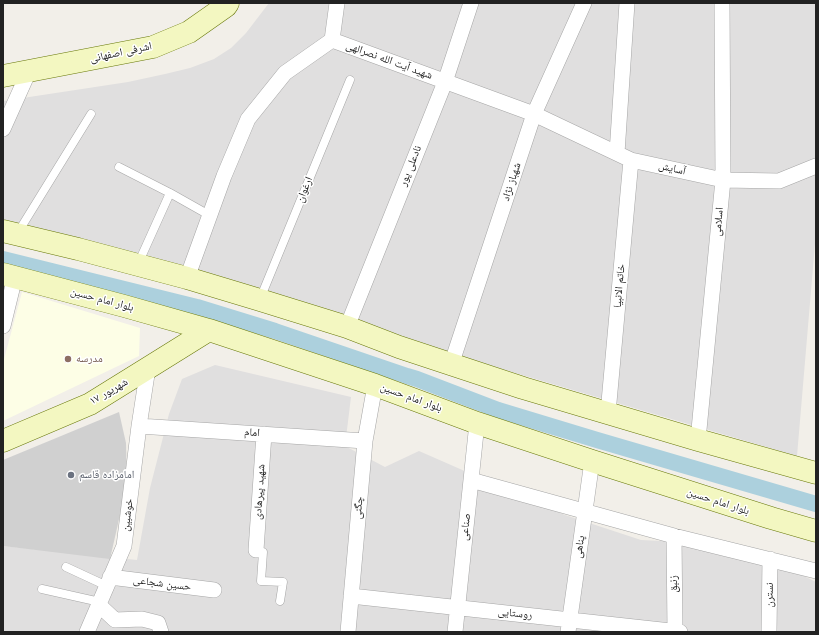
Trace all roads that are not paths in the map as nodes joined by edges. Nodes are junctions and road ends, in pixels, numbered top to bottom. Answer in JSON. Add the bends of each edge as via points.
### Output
{"nodes":[{"id":1,"x":228,"y":3,"type":"edge"},
{"id":2,"x":337,"y":3,"type":"edge"},
{"id":3,"x":471,"y":3,"type":"edge"},
{"id":4,"x":584,"y":3,"type":"edge"},
{"id":5,"x":627,"y":3,"type":"edge"},
{"id":6,"x":722,"y":3,"type":"edge"},
{"id":7,"x":332,"y":40,"type":"junction"},
{"id":8,"x":29,"y":71,"type":"junction"},
{"id":9,"x":3,"y":76,"type":"edge"},
{"id":10,"x":350,"y":80,"type":"dead end"},
{"id":11,"x":445,"y":82,"type":"junction"},
{"id":12,"x":91,"y":114,"type":"dead end"},
{"id":13,"x":534,"y":114,"type":"junction"},
{"id":14,"x":3,"y":129,"type":"edge"},
{"id":15,"x":617,"y":153,"type":"junction"},
{"id":16,"x":631,"y":160,"type":"junction"},
{"id":17,"x":816,"y":166,"type":"edge"},
{"id":18,"x":119,"y":167,"type":"dead end"},
{"id":19,"x":723,"y":180,"type":"junction"},
{"id":20,"x":170,"y":192,"type":"junction"},
{"id":21,"x":209,"y":215,"type":"junction"},
{"id":22,"x":10,"y":233,"type":"edge"},
{"id":23,"x":137,"y":265,"type":"junction"},
{"id":24,"x":9,"y":275,"type":"edge"},
{"id":25,"x":187,"y":278,"type":"junction"},
{"id":26,"x":260,"y":300,"type":"junction"},
{"id":27,"x":3,"y":326,"type":"edge"},
{"id":28,"x":347,"y":327,"type":"junction"},
{"id":29,"x":208,"y":330,"type":"junction"},
{"id":30,"x":451,"y":365,"type":"junction"},
{"id":31,"x":148,"y":368,"type":"junction"},
{"id":32,"x":375,"y":385,"type":"junction"},
{"id":33,"x":608,"y":413,"type":"junction"},
{"id":34,"x":477,"y":423,"type":"junction"},
{"id":35,"x":139,"y":426,"type":"junction"},
{"id":36,"x":264,"y":434,"type":"junction"},
{"id":37,"x":698,"y":440,"type":"junction"},
{"id":38,"x":3,"y":441,"type":"edge"},
{"id":39,"x":365,"y":441,"type":"junction"},
{"id":40,"x":592,"y":461,"type":"junction"},
{"id":41,"x":816,"y":469,"type":"edge"},
{"id":42,"x":471,"y":480,"type":"junction"},
{"id":43,"x":585,"y":512,"type":"junction"},
{"id":44,"x":816,"y":531,"type":"edge"},
{"id":45,"x":674,"y":536,"type":"junction"},
{"id":46,"x":256,"y":550,"type":"joint"},
{"id":47,"x":770,"y":559,"type":"junction"},
{"id":48,"x":66,"y":567,"type":"dead end"},
{"id":49,"x":816,"y":571,"type":"edge"},
{"id":50,"x":109,"y":582,"type":"junction"},
{"id":51,"x":42,"y":589,"type":"dead end"},
{"id":52,"x":214,"y":590,"type":"dead end"},
{"id":53,"x":351,"y":596,"type":"junction"},
{"id":54,"x":280,"y":601,"type":"dead end"},
{"id":55,"x":99,"y":604,"type":"junction"},
{"id":56,"x":458,"y":608,"type":"junction"},
{"id":57,"x":568,"y":626,"type":"edge"},
{"id":58,"x":87,"y":632,"type":"edge"},
{"id":59,"x":161,"y":632,"type":"edge"},
{"id":60,"x":348,"y":632,"type":"edge"},
{"id":61,"x":455,"y":632,"type":"edge"},
{"id":62,"x":675,"y":632,"type":"edge"},
{"id":63,"x":680,"y":632,"type":"edge"},
{"id":64,"x":770,"y":632,"type":"edge"}],
"edges":[{"from":1,"to":8,"type":"main road","name":"اشرفی اصفهانی","via":[[189,32],[153,47]]},
{"from":2,"to":7,"type":"street"},
{"from":3,"to":11,"type":"street","name":"نادعلی پور"},
{"from":4,"to":13,"type":"street","name":"شهباز نژاد"},
{"from":5,"to":15,"type":"street"},
{"from":6,"to":19,"type":"street","name":"اسلامی"},
{"from":7,"to":11,"type":"street","name":"شهید آیت الله نصرالهی"},
{"from":7,"to":21,"type":"street","name":"شهید آیت الله نصرالهی","via":[[285,73],[248,119]]},
{"from":8,"to":9,"type":"main road","name":"اشرفی اصفهانی"},
{"from":8,"to":14,"type":"street"},
{"from":10,"to":26,"type":"lane","name":"ارغوان"},
{"from":11,"to":13,"type":"street","name":"شهید آیت الله نصرالهی"},
{"from":11,"to":28,"type":"street","name":"نادعلی پور"},
{"from":12,"to":22,"type":"lane"},
{"from":13,"to":15,"type":"street","name":"آسایش"},
{"from":13,"to":30,"type":"street","name":"شهباز نژاد"},
{"from":15,"to":16,"type":"street","name":"آسایش"},
{"from":16,"to":19,"type":"street","name":"آسایش"},
{"from":16,"to":33,"type":"street","name":"خاتم الانبیا"},
{"from":17,"to":19,"type":"street","name":"آسایش","via":[[779,181]]},
{"from":18,"to":20,"type":"lane"},
{"from":19,"to":37,"type":"street","name":"اسلامی"},
{"from":20,"to":21,"type":"lane"},
{"from":20,"to":23,"type":"lane"},
{"from":21,"to":25,"type":"street","name":"شهید آیت الله نصرالهی"},
{"from":22,"to":23,"type":"main road"},
{"from":23,"to":25,"type":"main road"},
{"from":24,"to":27,"type":"street"},
{"from":24,"to":29,"type":"main road","name":"بلوار امام حسین"},
{"from":25,"to":26,"type":"main road"},
{"from":26,"to":28,"type":"main road"},
{"from":28,"to":30,"type":"main road"},
{"from":29,"to":31,"type":"main road","name":"۱۷ شهریور"},
{"from":29,"to":32,"type":"main road","name":"بلوار امام حسین"},
{"from":30,"to":33,"type":"main road"},
{"from":31,"to":35,"type":"street","name":"خوشبین"},
{"from":31,"to":38,"type":"main road","name":"۱۷ شهریور","via":[[90,404]]},
{"from":32,"to":34,"type":"main road","name":"بلوار امام حسین"},
{"from":32,"to":39,"type":"street","name":"چگنی"},
{"from":33,"to":37,"type":"main road"},
{"from":34,"to":40,"type":"main road","name":"بلوار امام حسین"},
{"from":34,"to":42,"type":"street","name":"صناعی"},
{"from":35,"to":36,"type":"street","name":"امام"},
{"from":35,"to":50,"type":"street","name":"خوشبین","via":[[124,546]]},
{"from":36,"to":39,"type":"street","name":"امام"},
{"from":36,"to":46,"type":"street","name":"شهید پیرهادی"},
{"from":37,"to":41,"type":"main road"},
{"from":39,"to":53,"type":"street","name":"چگنی"},
{"from":40,"to":43,"type":"street","name":"پناهی"},
{"from":40,"to":44,"type":"main road","name":"بلوار امام حسین"},
{"from":42,"to":43,"type":"street"},
{"from":42,"to":56,"type":"street","name":"صناعی"},
{"from":43,"to":45,"type":"street"},
{"from":43,"to":57,"type":"street","name":"پناهی"},
{"from":45,"to":47,"type":"street"},
{"from":45,"to":62,"type":"street","name":"زنبق"},
{"from":46,"to":54,"type":"lane","via":[[263,552],[261,581],[284,582]]},
{"from":47,"to":49,"type":"street"},
{"from":47,"to":64,"type":"street","name":"نسترن"},
{"from":48,"to":50,"type":"lane"},
{"from":50,"to":52,"type":"street","name":"حسین شجاعی"},
{"from":50,"to":55,"type":"street","name":"خوشبین"},
{"from":51,"to":55,"type":"lane"},
{"from":53,"to":56,"type":"street","name":"روستایی"},
{"from":53,"to":60,"type":"street","name":"چگنی"},
{"from":55,"to":58,"type":"street","name":"خوشبین"},
{"from":55,"to":59,"type":"street","via":[[115,620],[142,619],[158,623]]},
{"from":56,"to":57,"type":"street","name":"روستایی"},
{"from":56,"to":61,"type":"street","name":"صناعی"},
{"from":57,"to":62,"type":"street","name":"روستایی"},
{"from":62,"to":63,"type":"street","name":"روستایی"}]}
